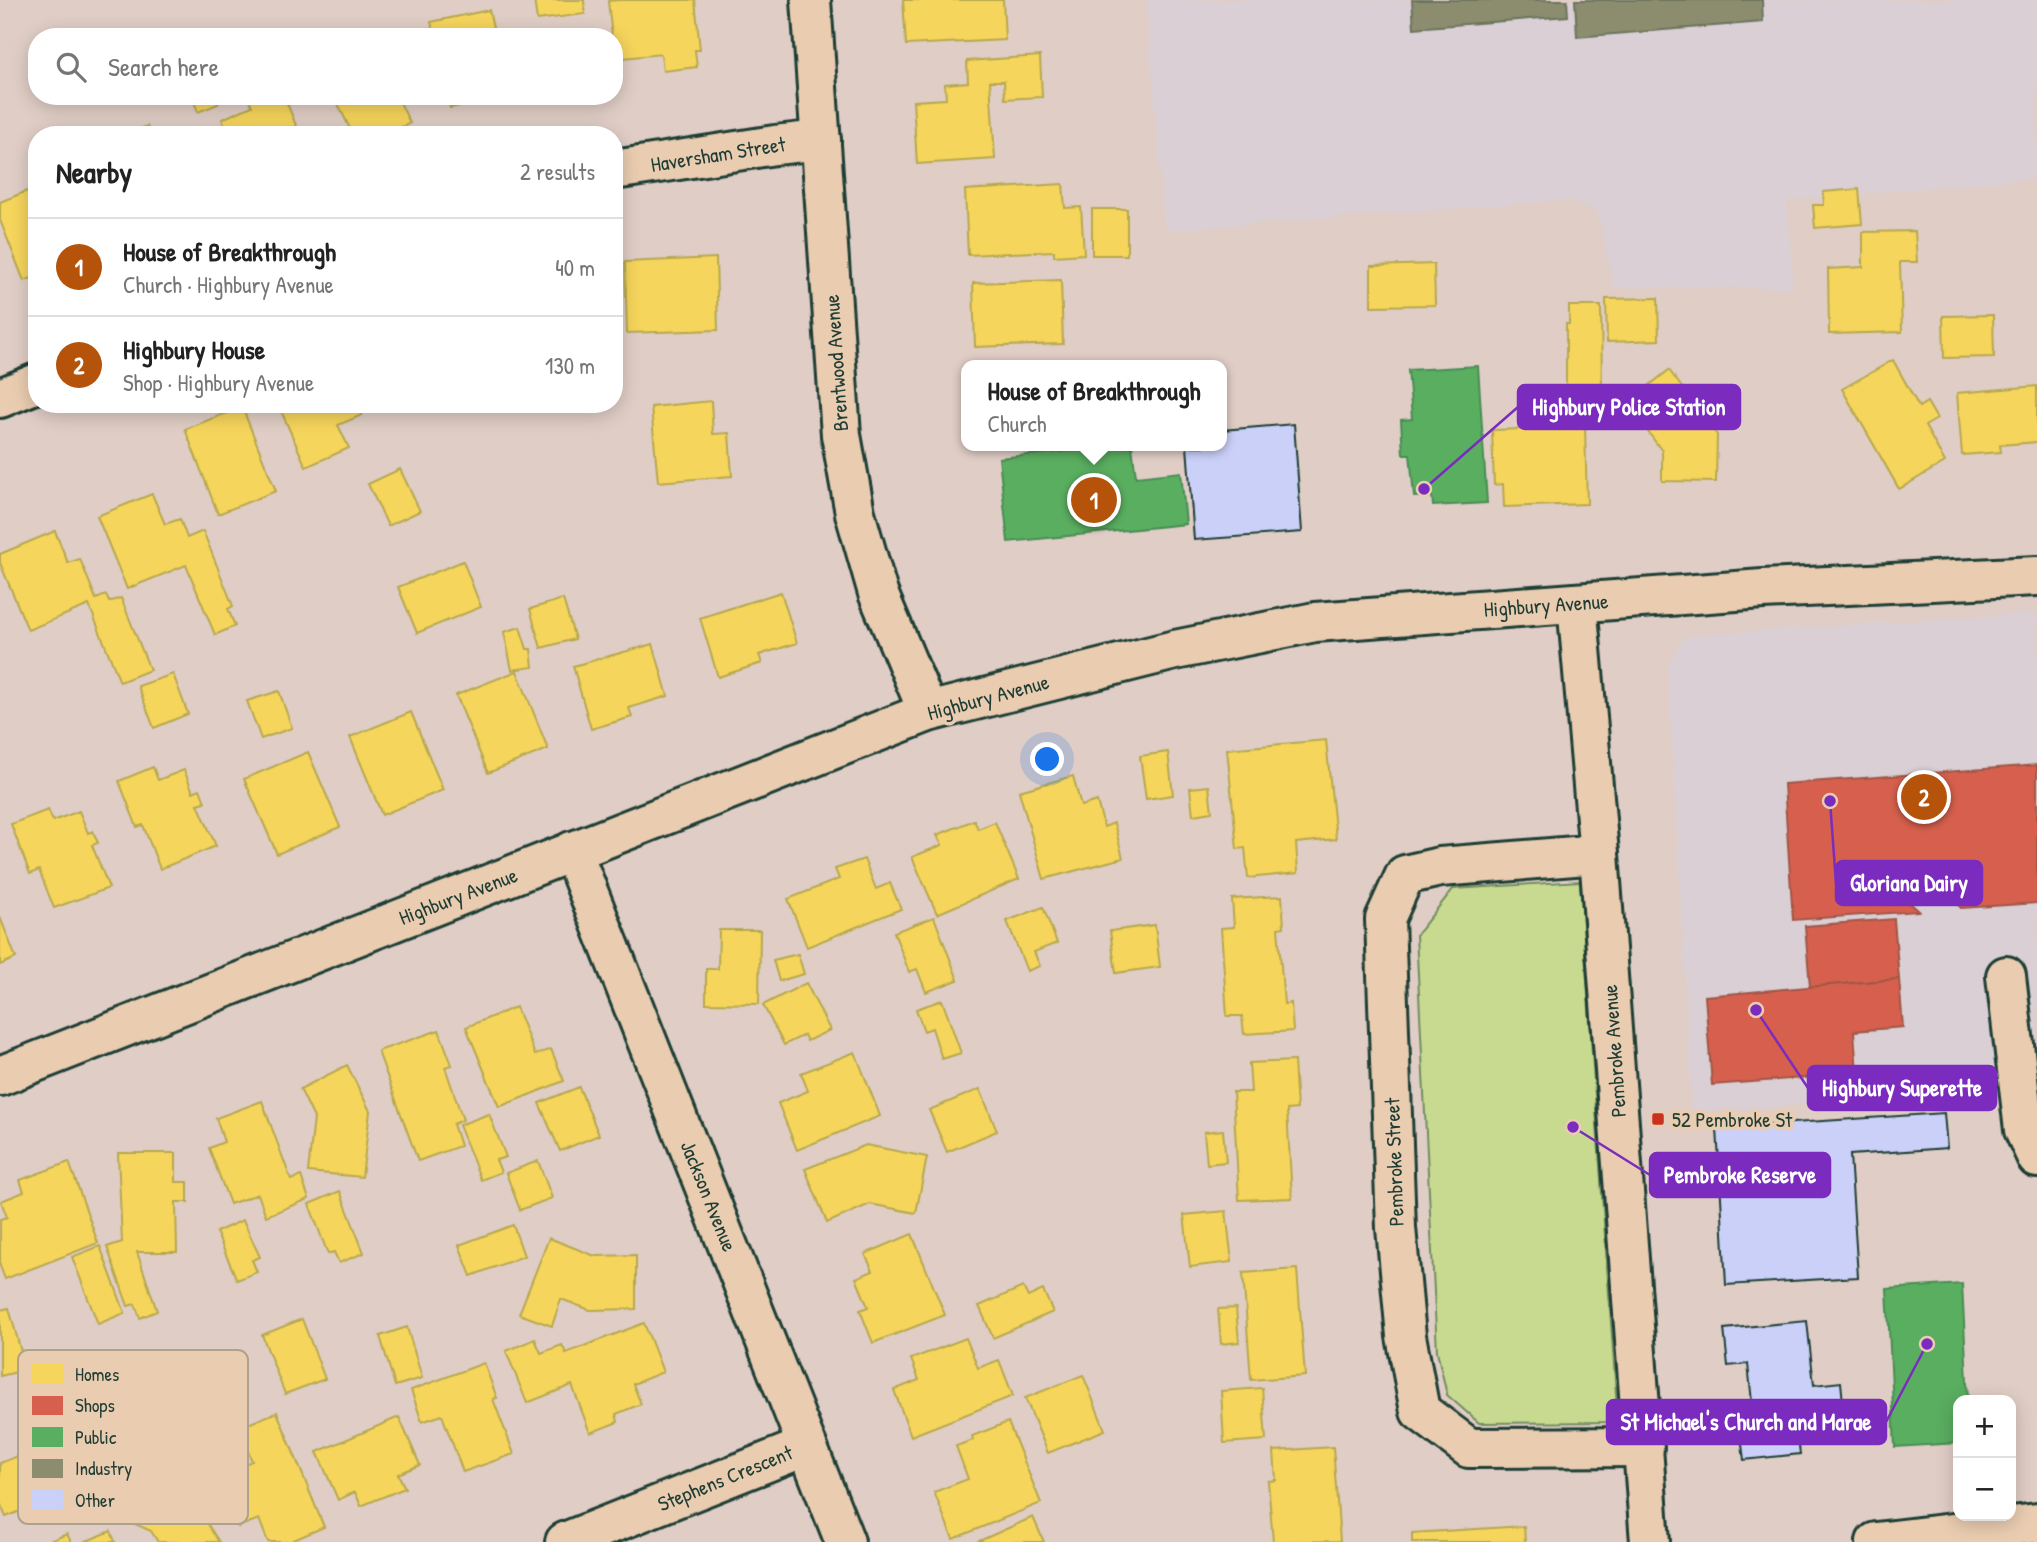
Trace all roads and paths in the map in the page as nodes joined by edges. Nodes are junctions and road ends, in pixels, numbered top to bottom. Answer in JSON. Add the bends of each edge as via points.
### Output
{"nodes":[{"id":1,"x":811,"y":0,"type":"edge"},
{"id":2,"x":821,"y":140,"type":"junction"},
{"id":3,"x":623,"y":169,"type":"edge"},
{"id":4,"x":28,"y":387,"type":"edge"},
{"id":5,"x":0,"y":398,"type":"edge"},
{"id":6,"x":2037,"y":576,"type":"edge"},
{"id":7,"x":1577,"y":603,"type":"junction"},
{"id":8,"x":928,"y":712,"type":"junction"},
{"id":9,"x":572,"y":851,"type":"junction"},
{"id":10,"x":1599,"y":854,"type":"junction"},
{"id":11,"x":2006,"y":976,"type":"dead end"},
{"id":12,"x":0,"y":1076,"type":"edge"},
{"id":13,"x":2037,"y":1158,"type":"edge"},
{"id":14,"x":807,"y":1446,"type":"junction"},
{"id":15,"x":1644,"y":1447,"type":"junction"},
{"id":16,"x":2037,"y":1523,"type":"edge"},
{"id":17,"x":565,"y":1542,"type":"edge"},
{"id":18,"x":845,"y":1542,"type":"edge"},
{"id":19,"x":1650,"y":1542,"type":"edge"},
{"id":20,"x":1876,"y":1542,"type":"edge"}],
"edges":[{"from":1,"to":2,"type":"street","name":"Brentwood Avenue"},
{"from":2,"to":3,"type":"street","name":"Haversham Street"},
{"from":2,"to":8,"type":"street","name":"Brentwood Avenue","via":[[841,435],[855,513],[878,593]]},
{"from":4,"to":5,"type":"street"},
{"from":6,"to":7,"type":"street","name":"Highbury Avenue"},
{"from":7,"to":8,"type":"street","name":"Highbury Avenue","via":[[1315,622],[1175,650]]},
{"from":7,"to":10,"type":"street","name":"Pembroke Avenue"},
{"from":8,"to":9,"type":"street","name":"Highbury Avenue"},
{"from":9,"to":12,"type":"street","name":"Highbury Avenue"},
{"from":9,"to":14,"type":"street","name":"Jackson Avenue"},
{"from":10,"to":15,"type":"street","name":"Pembroke Avenue"},
{"from":10,"to":15,"type":"street","name":"Pembroke Street","via":[[1440,867],[1405,875],[1385,919],[1396,1228],[1406,1336],[1420,1412],[1469,1448]]},
{"from":11,"to":13,"type":"street","via":[[2024,1130]]},
{"from":14,"to":17,"type":"street","name":"Stephens Crescent"},
{"from":14,"to":18,"type":"street","name":"Jackson Avenue"},
{"from":15,"to":19,"type":"street","name":"Pembroke Avenue"},
{"from":16,"to":20,"type":"street"}]}
